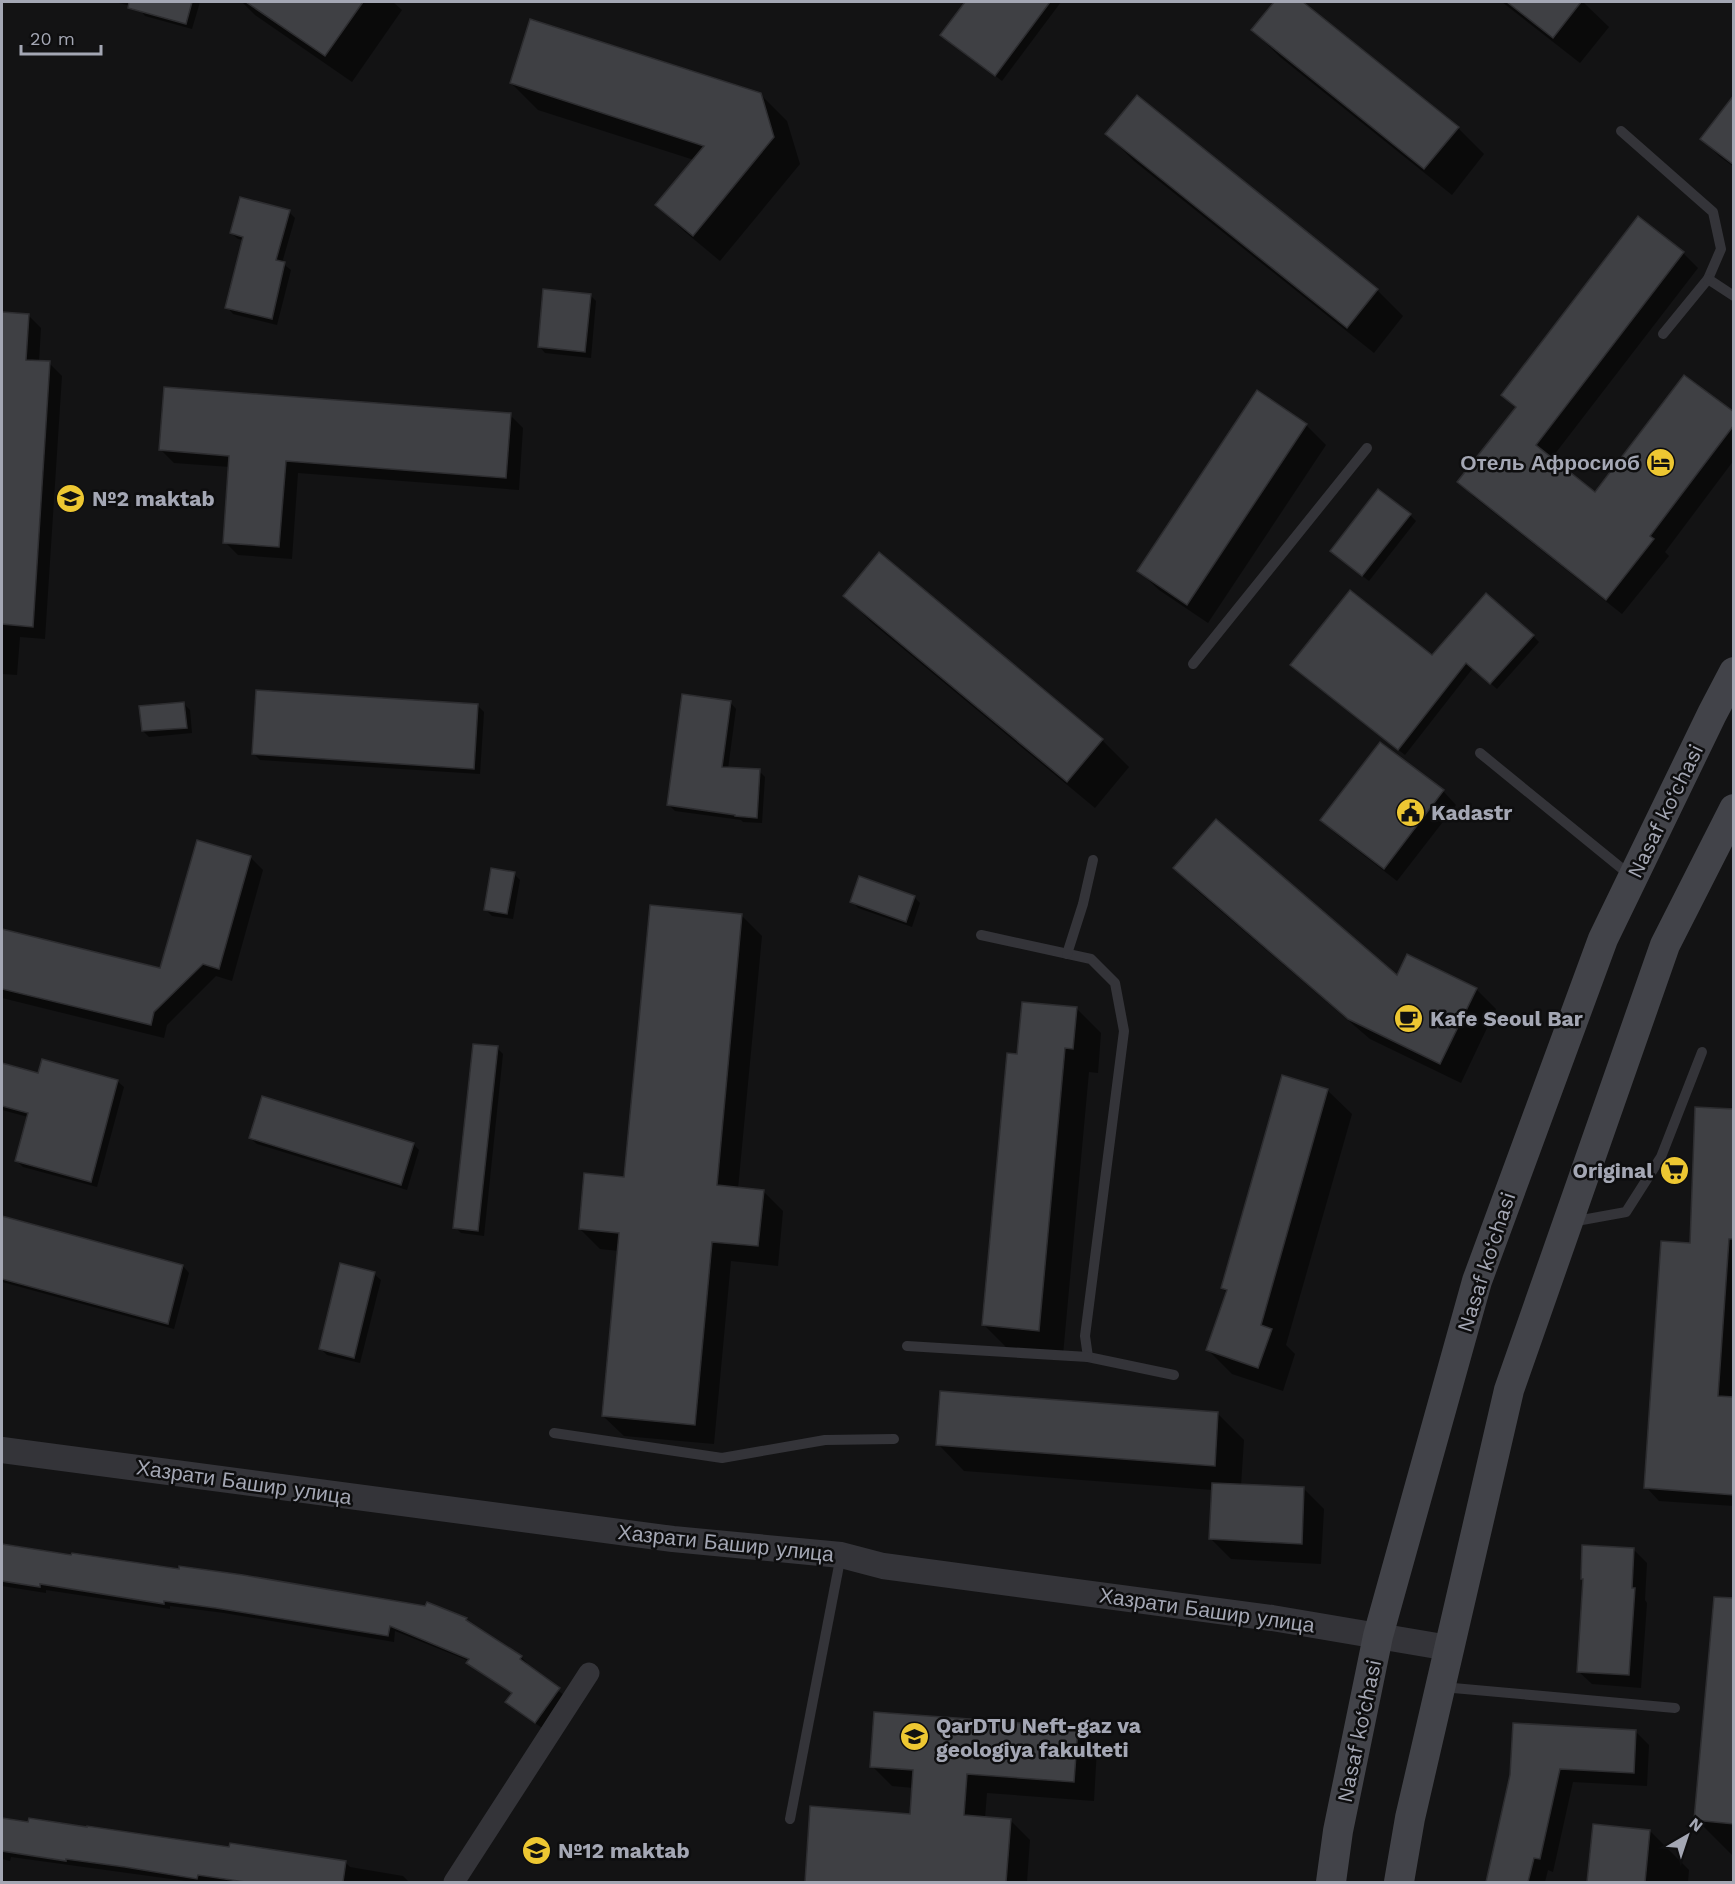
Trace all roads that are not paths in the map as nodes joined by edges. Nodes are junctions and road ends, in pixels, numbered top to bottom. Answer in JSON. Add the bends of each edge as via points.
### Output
{"nodes":[{"id":1,"x":1621,"y":132,"type":"dead end"},
{"id":2,"x":1708,"y":279,"type":"junction"},
{"id":3,"x":1734,"y":296,"type":"edge"},
{"id":4,"x":1663,"y":334,"type":"dead end"},
{"id":5,"x":1367,"y":448,"type":"dead end"},
{"id":6,"x":1193,"y":664,"type":"dead end"},
{"id":7,"x":1734,"y":672,"type":"edge"},
{"id":8,"x":1480,"y":753,"type":"dead end"},
{"id":9,"x":1733,"y":810,"type":"edge"},
{"id":10,"x":1093,"y":860,"type":"dead end"},
{"id":11,"x":1632,"y":877,"type":"junction"},
{"id":12,"x":981,"y":934,"type":"dead end"},
{"id":13,"x":1067,"y":954,"type":"junction"},
{"id":14,"x":1702,"y":1052,"type":"dead end"},
{"id":15,"x":1568,"y":1223,"type":"junction"},
{"id":16,"x":907,"y":1346,"type":"dead end"},
{"id":17,"x":1088,"y":1357,"type":"junction"},
{"id":18,"x":1174,"y":1375,"type":"dead end"},
{"id":19,"x":554,"y":1433,"type":"dead end"},
{"id":20,"x":894,"y":1439,"type":"dead end"},
{"id":21,"x":2,"y":1450,"type":"edge"},
{"id":22,"x":841,"y":1556,"type":"junction"},
{"id":23,"x":1378,"y":1636,"type":"junction"},
{"id":24,"x":1449,"y":1648,"type":"junction"},
{"id":25,"x":589,"y":1673,"type":"dead end"},
{"id":26,"x":1440,"y":1687,"type":"junction"},
{"id":27,"x":1675,"y":1708,"type":"dead end"},
{"id":28,"x":790,"y":1819,"type":"dead end"},
{"id":29,"x":454,"y":1882,"type":"edge"},
{"id":30,"x":1331,"y":1882,"type":"edge"},
{"id":31,"x":1399,"y":1882,"type":"edge"}],
"edges":[{"from":1,"to":2,"type":"lane","via":[[1713,212],[1721,249]]},
{"from":2,"to":3,"type":"lane"},
{"from":2,"to":4,"type":"lane"},
{"from":5,"to":6,"type":"lane"},
{"from":7,"to":11,"type":"main road","name":"Nasaf ko‘chasi"},
{"from":8,"to":11,"type":"lane"},
{"from":9,"to":15,"type":"main road","via":[[1665,945]]},
{"from":10,"to":13,"type":"lane"},
{"from":11,"to":23,"type":"main road","name":"Nasaf ko‘chasi","via":[[1603,939],[1476,1281]]},
{"from":12,"to":13,"type":"lane"},
{"from":13,"to":17,"type":"lane","via":[[1091,959],[1115,983],[1124,1031],[1084,1336]]},
{"from":14,"to":15,"type":"lane","via":[[1661,1157],[1626,1212]]},
{"from":15,"to":24,"type":"main road","via":[[1509,1390]]},
{"from":16,"to":17,"type":"lane"},
{"from":17,"to":18,"type":"lane"},
{"from":19,"to":20,"type":"lane","via":[[722,1458],[825,1440]]},
{"from":21,"to":22,"type":"street","name":"Хазрати Башир улица","via":[[673,1539]]},
{"from":22,"to":23,"type":"street","name":"Хазрати Башир улица","via":[[883,1566]]},
{"from":22,"to":28,"type":"lane"},
{"from":23,"to":24,"type":"street","name":"Хазрати Башир улица"},
{"from":23,"to":30,"type":"main road","name":"Nasaf ko‘chasi"},
{"from":24,"to":26,"type":"main road"},
{"from":25,"to":29,"type":"street"},
{"from":26,"to":27,"type":"lane"},
{"from":26,"to":31,"type":"main road"}]}
